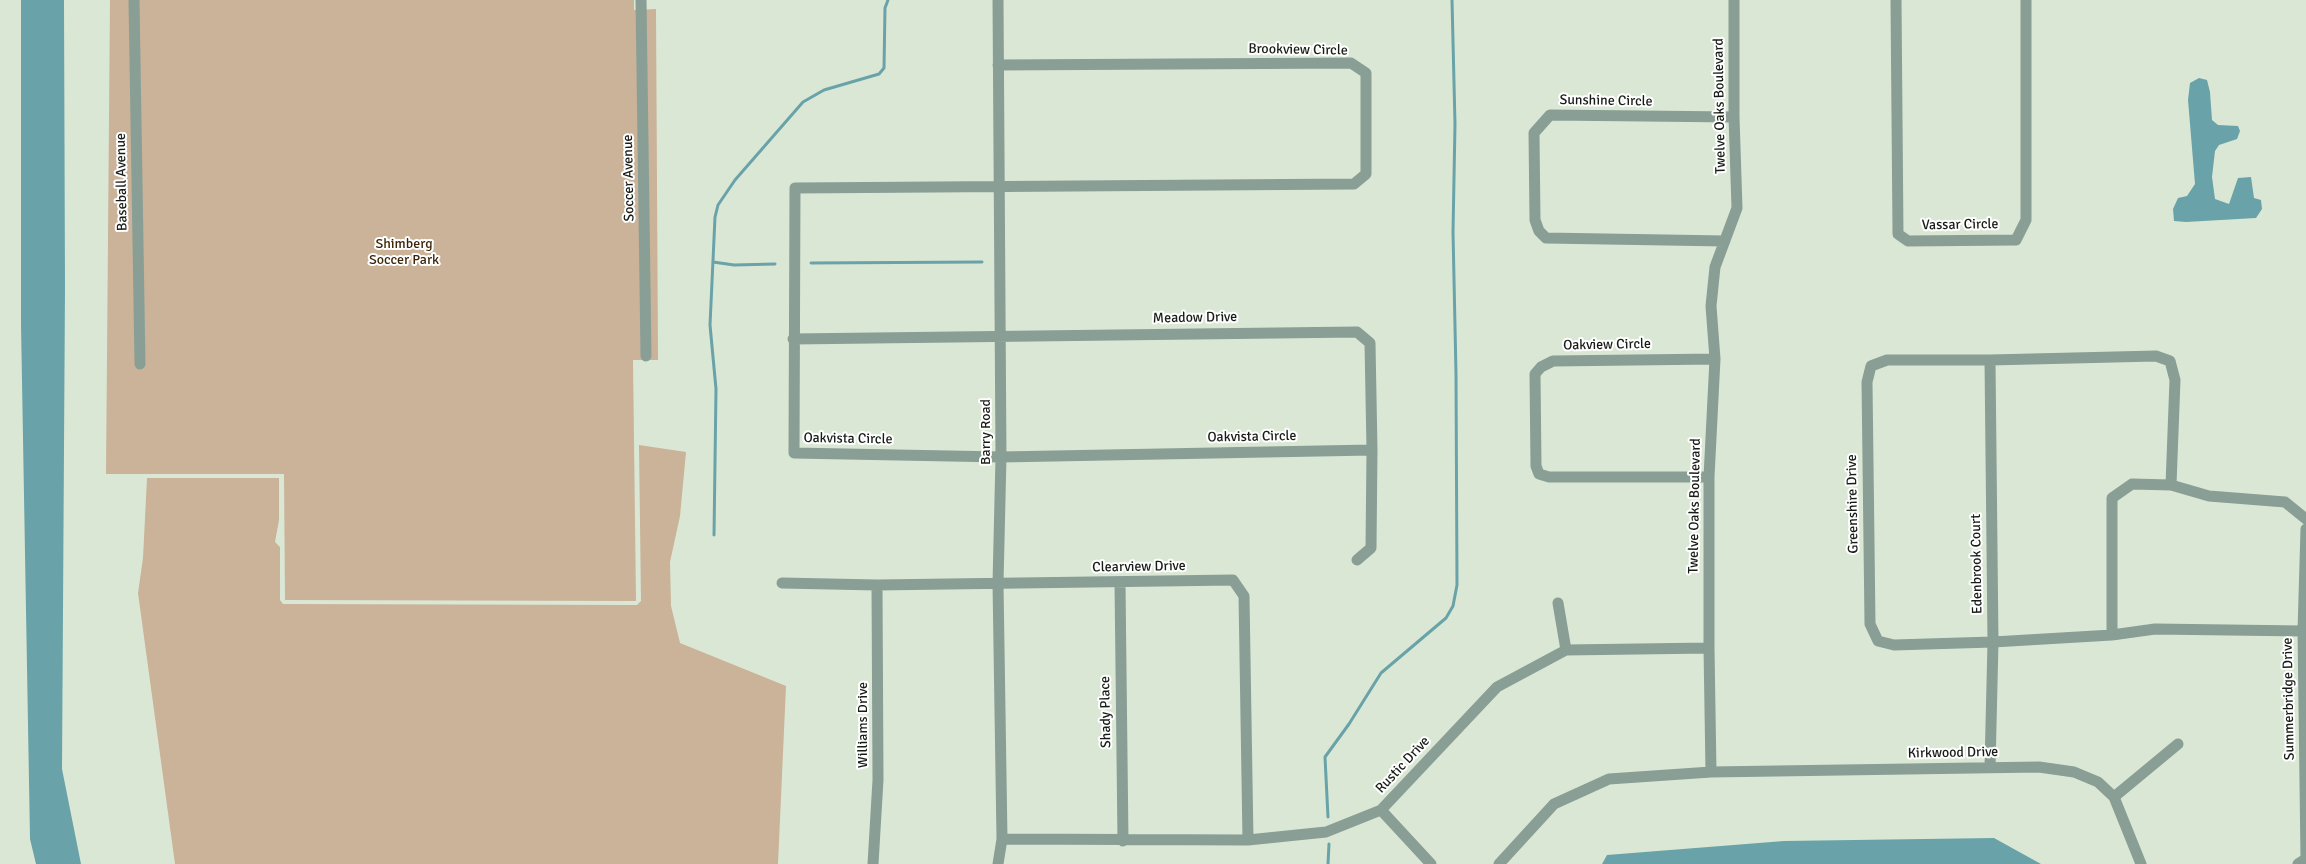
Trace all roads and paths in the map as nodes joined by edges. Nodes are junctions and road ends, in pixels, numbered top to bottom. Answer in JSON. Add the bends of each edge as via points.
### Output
{"nodes":[{"id":1,"x":134,"y":0,"type":"edge"},
{"id":2,"x":641,"y":0,"type":"edge"},
{"id":3,"x":998,"y":0,"type":"edge"},
{"id":4,"x":1734,"y":0,"type":"edge"},
{"id":5,"x":1896,"y":0,"type":"edge"},
{"id":6,"x":2026,"y":0,"type":"edge"},
{"id":7,"x":998,"y":65,"type":"junction"},
{"id":8,"x":1734,"y":117,"type":"junction"},
{"id":9,"x":1000,"y":188,"type":"junction"},
{"id":10,"x":1725,"y":240,"type":"junction"},
{"id":11,"x":1001,"y":335,"type":"junction"},
{"id":12,"x":793,"y":338,"type":"junction"},
{"id":13,"x":646,"y":356,"type":"dead end"},
{"id":14,"x":1715,"y":359,"type":"junction"},
{"id":15,"x":1990,"y":360,"type":"junction"},
{"id":16,"x":140,"y":364,"type":"dead end"},
{"id":17,"x":1372,"y":450,"type":"junction"},
{"id":18,"x":1001,"y":457,"type":"junction"},
{"id":19,"x":1709,"y":477,"type":"junction"},
{"id":20,"x":2171,"y":485,"type":"junction"},
{"id":21,"x":2306,"y":519,"type":"edge"},
{"id":22,"x":2306,"y":529,"type":"edge"},
{"id":23,"x":1357,"y":560,"type":"dead end"},
{"id":24,"x":782,"y":583,"type":"dead end"},
{"id":25,"x":998,"y":583,"type":"junction"},
{"id":26,"x":1120,"y":583,"type":"junction"},
{"id":27,"x":877,"y":585,"type":"junction"},
{"id":28,"x":1558,"y":603,"type":"dead end"},
{"id":29,"x":2303,"y":631,"type":"junction"},
{"id":30,"x":2112,"y":635,"type":"junction"},
{"id":31,"x":1993,"y":642,"type":"junction"},
{"id":32,"x":1709,"y":648,"type":"junction"},
{"id":33,"x":1566,"y":650,"type":"junction"},
{"id":34,"x":2178,"y":744,"type":"dead end"},
{"id":35,"x":1990,"y":767,"type":"junction"},
{"id":36,"x":1711,"y":772,"type":"junction"},
{"id":37,"x":2114,"y":797,"type":"junction"},
{"id":38,"x":1381,"y":810,"type":"junction"},
{"id":39,"x":1002,"y":839,"type":"junction"},
{"id":40,"x":1248,"y":840,"type":"junction"},
{"id":41,"x":1123,"y":841,"type":"junction"},
{"id":42,"x":873,"y":864,"type":"edge"},
{"id":43,"x":998,"y":864,"type":"edge"},
{"id":44,"x":1431,"y":864,"type":"edge"},
{"id":45,"x":1499,"y":864,"type":"edge"},
{"id":46,"x":2141,"y":864,"type":"edge"},
{"id":47,"x":2298,"y":864,"type":"edge"}],
"edges":[{"from":1,"to":16,"type":"street","name":"Baseball Avenue"},
{"from":2,"to":13,"type":"street","name":"Soccer Avenue"},
{"from":3,"to":7,"type":"street","name":"Barry Road"},
{"from":4,"to":8,"type":"street","name":"Twelve Oaks Boulevard"},
{"from":5,"to":6,"type":"street","name":"Vassar Circle","via":[[1898,234],[1908,241],[2016,240],[2026,220]]},
{"from":7,"to":9,"type":"street","name":"Barry Road"},
{"from":7,"to":9,"type":"street","name":"Brookview Circle","via":[[1350,63],[1366,73],[1366,174],[1354,184]]},
{"from":8,"to":10,"type":"street","name":"Twelve Oaks Boulevard","via":[[1737,208]]},
{"from":8,"to":10,"type":"street","name":"Sunshine Circle","via":[[1550,116],[1534,133],[1535,220],[1546,238]]},
{"from":9,"to":11,"type":"street","name":"Barry Road"},
{"from":9,"to":12,"type":"street","name":"Oakvista Circle","via":[[795,188]]},
{"from":10,"to":14,"type":"street","name":"Twelve Oaks Boulevard","via":[[1715,267],[1711,306]]},
{"from":11,"to":12,"type":"street","name":"Meadow Drive"},
{"from":11,"to":17,"type":"street","name":"Meadow Drive","via":[[1357,332],[1370,343]]},
{"from":11,"to":18,"type":"street","name":"Barry Road"},
{"from":12,"to":18,"type":"street","name":"Oakvista Circle","via":[[794,453]]},
{"from":14,"to":19,"type":"street","name":"Twelve Oaks Boulevard"},
{"from":14,"to":19,"type":"street","name":"Oakview Circle","via":[[1553,361],[1535,374],[1536,466],[1539,474],[1550,477]]},
{"from":15,"to":20,"type":"street","name":"Greenshire Drive","via":[[2156,356],[2170,361],[2175,380]]},
{"from":15,"to":31,"type":"street","name":"Edenbrook Court"},
{"from":15,"to":31,"type":"street","name":"Greenshire Drive","via":[[1887,360],[1871,366],[1867,382],[1870,624],[1878,641],[1894,645]]},
{"from":17,"to":18,"type":"street","name":"Oakvista Circle"},
{"from":17,"to":23,"type":"street","name":"Meadow Drive","via":[[1371,548]]},
{"from":18,"to":25,"type":"street","name":"Barry Road"},
{"from":19,"to":32,"type":"street","name":"Twelve Oaks Boulevard"},
{"from":20,"to":21,"type":"street","via":[[2209,496],[2286,502]]},
{"from":20,"to":30,"type":"street","via":[[2132,484],[2112,498]]},
{"from":22,"to":29,"type":"street","name":"Summerbridge Drive"},
{"from":24,"to":27,"type":"street","name":"Clearview Drive"},
{"from":25,"to":26,"type":"street","name":"Clearview Drive"},
{"from":25,"to":27,"type":"street","name":"Clearview Drive"},
{"from":25,"to":39,"type":"street","name":"Barry Road"},
{"from":26,"to":40,"type":"street","name":"Clearview Drive","via":[[1233,580],[1244,596]]},
{"from":26,"to":41,"type":"street","name":"Shady Place"},
{"from":27,"to":42,"type":"street","name":"Williams Drive","via":[[878,780]]},
{"from":28,"to":33,"type":"street"},
{"from":29,"to":30,"type":"street","name":"Greenshire Drive","via":[[2155,628]]},
{"from":29,"to":47,"type":"street","name":"Summerbridge Drive","via":[[2306,859]]},
{"from":30,"to":31,"type":"street","name":"Greenshire Drive"},
{"from":31,"to":35,"type":"street","name":"Edenbrook Court"},
{"from":32,"to":33,"type":"street","name":"Rustic Drive"},
{"from":32,"to":36,"type":"street","name":"Twelve Oaks Boulevard"},
{"from":33,"to":38,"type":"street","name":"Rustic Drive","via":[[1497,687]]},
{"from":34,"to":37,"type":"street"},
{"from":35,"to":36,"type":"street","name":"Kirkwood Drive"},
{"from":35,"to":37,"type":"street","name":"Kirkwood Drive","via":[[2039,767],[2074,772],[2098,782]]},
{"from":36,"to":45,"type":"street","via":[[1609,779],[1554,804]]},
{"from":37,"to":46,"type":"street","name":"Kirkwood Drive"},
{"from":38,"to":40,"type":"street","name":"Rustic Drive","via":[[1326,832]]},
{"from":38,"to":44,"type":"street"},
{"from":39,"to":41,"type":"street","name":"Rustic Drive"},
{"from":39,"to":43,"type":"street","name":"Barry Road"},
{"from":40,"to":41,"type":"street","name":"Rustic Drive"}]}
